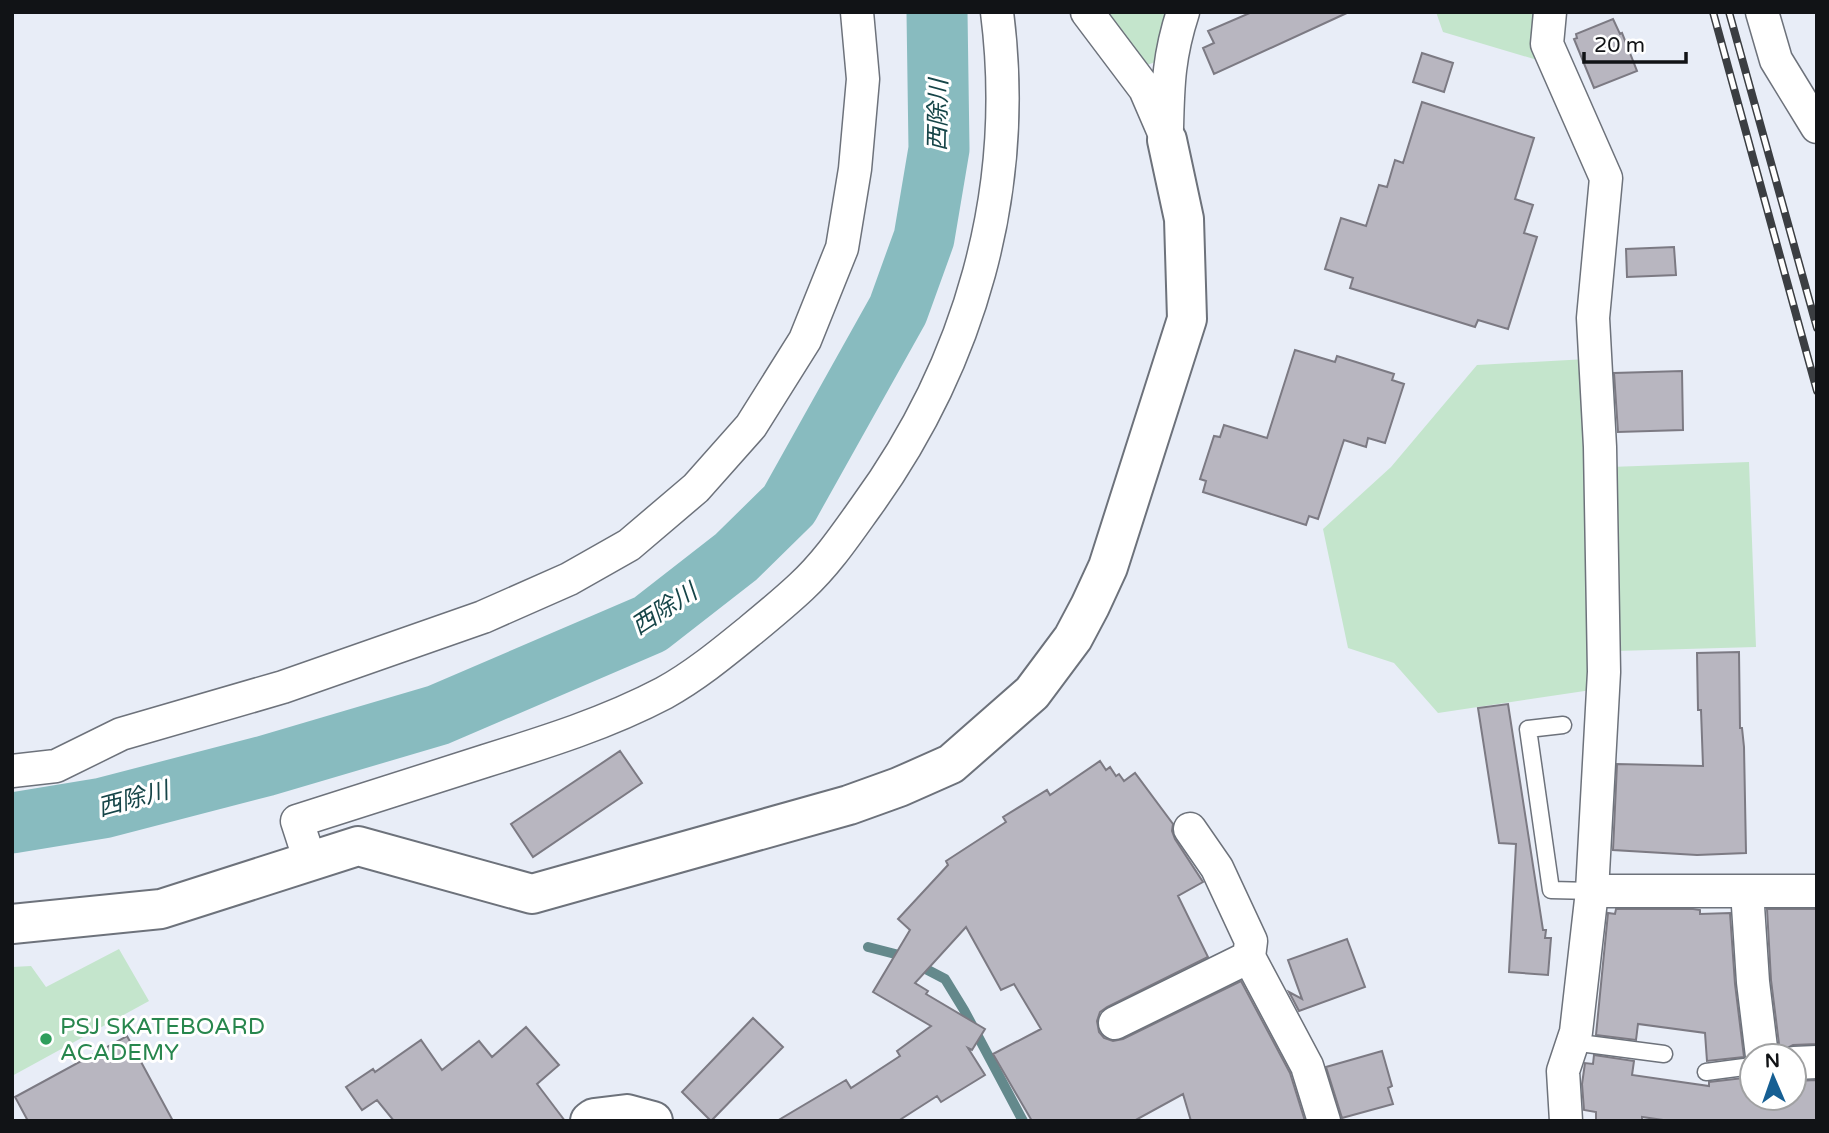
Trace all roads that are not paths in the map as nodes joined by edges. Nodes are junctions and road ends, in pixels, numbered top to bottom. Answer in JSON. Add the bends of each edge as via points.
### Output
{"nodes":[{"id":1,"x":857,"y":12,"type":"edge"},
{"id":2,"x":997,"y":12,"type":"edge"},
{"id":3,"x":1087,"y":12,"type":"edge"},
{"id":4,"x":1183,"y":12,"type":"edge"},
{"id":5,"x":1550,"y":12,"type":"edge"},
{"id":6,"x":1762,"y":12,"type":"edge"},
{"id":7,"x":1817,"y":127,"type":"edge"},
{"id":8,"x":1167,"y":140,"type":"junction"},
{"id":9,"x":1563,"y":725,"type":"dead end"},
{"id":10,"x":12,"y":771,"type":"edge"},
{"id":11,"x":1190,"y":829,"type":"dead end"},
{"id":12,"x":310,"y":861,"type":"junction"},
{"id":13,"x":1592,"y":891,"type":"junction"},
{"id":14,"x":1747,"y":891,"type":"junction"},
{"id":15,"x":1817,"y":891,"type":"edge"},
{"id":16,"x":12,"y":924,"type":"edge"},
{"id":17,"x":1249,"y":957,"type":"junction"},
{"id":18,"x":1115,"y":1023,"type":"dead end"},
{"id":19,"x":1572,"y":1042,"type":"junction"},
{"id":20,"x":1760,"y":1042,"type":"edge"},
{"id":21,"x":1664,"y":1054,"type":"dead end"},
{"id":22,"x":1738,"y":1068,"type":"edge"},
{"id":23,"x":1706,"y":1072,"type":"dead end"},
{"id":24,"x":590,"y":1121,"type":"edge"},
{"id":25,"x":653,"y":1121,"type":"edge"},
{"id":26,"x":1324,"y":1121,"type":"edge"},
{"id":27,"x":1566,"y":1121,"type":"edge"}],
"edges":[{"from":1,"to":10,"type":"street","via":[[863,79],[842,248],[805,340],[751,426],[696,488],[629,545],[569,579],[483,617],[283,687],[121,734],[56,766]]},
{"from":2,"to":12,"type":"street","via":[[1003,113],[998,175],[973,294],[927,411],[889,475],[830,556],[802,587],[723,652],[667,691],[617,717],[297,821]]},
{"from":3,"to":8,"type":"street","via":[[1145,89]]},
{"from":4,"to":8,"type":"street","via":[[1172,47]]},
{"from":5,"to":13,"type":"street","via":[[1547,44],[1605,178],[1593,318],[1604,672]]},
{"from":6,"to":7,"type":"street","via":[[1776,60]]},
{"from":8,"to":12,"type":"street","via":[[1184,219],[1187,319],[1108,567],[1090,606],[1073,638],[1032,693],[982,738],[951,764],[849,805],[532,894],[358,846]]},
{"from":9,"to":13,"type":"lane","via":[[1528,729],[1551,890]]},
{"from":11,"to":17,"type":"street","via":[[1217,868],[1251,941]]},
{"from":12,"to":16,"type":"street","via":[[162,909]]},
{"from":13,"to":14,"type":"street"},
{"from":13,"to":19,"type":"street"},
{"from":14,"to":15,"type":"street"},
{"from":14,"to":20,"type":"street"},
{"from":17,"to":18,"type":"street"},
{"from":17,"to":26,"type":"street","via":[[1307,1066]]},
{"from":19,"to":21,"type":"lane"},
{"from":19,"to":27,"type":"street","via":[[1563,1072]]},
{"from":22,"to":23,"type":"lane"},
{"from":24,"to":25,"type":"street","via":[[627,1114]]}]}
